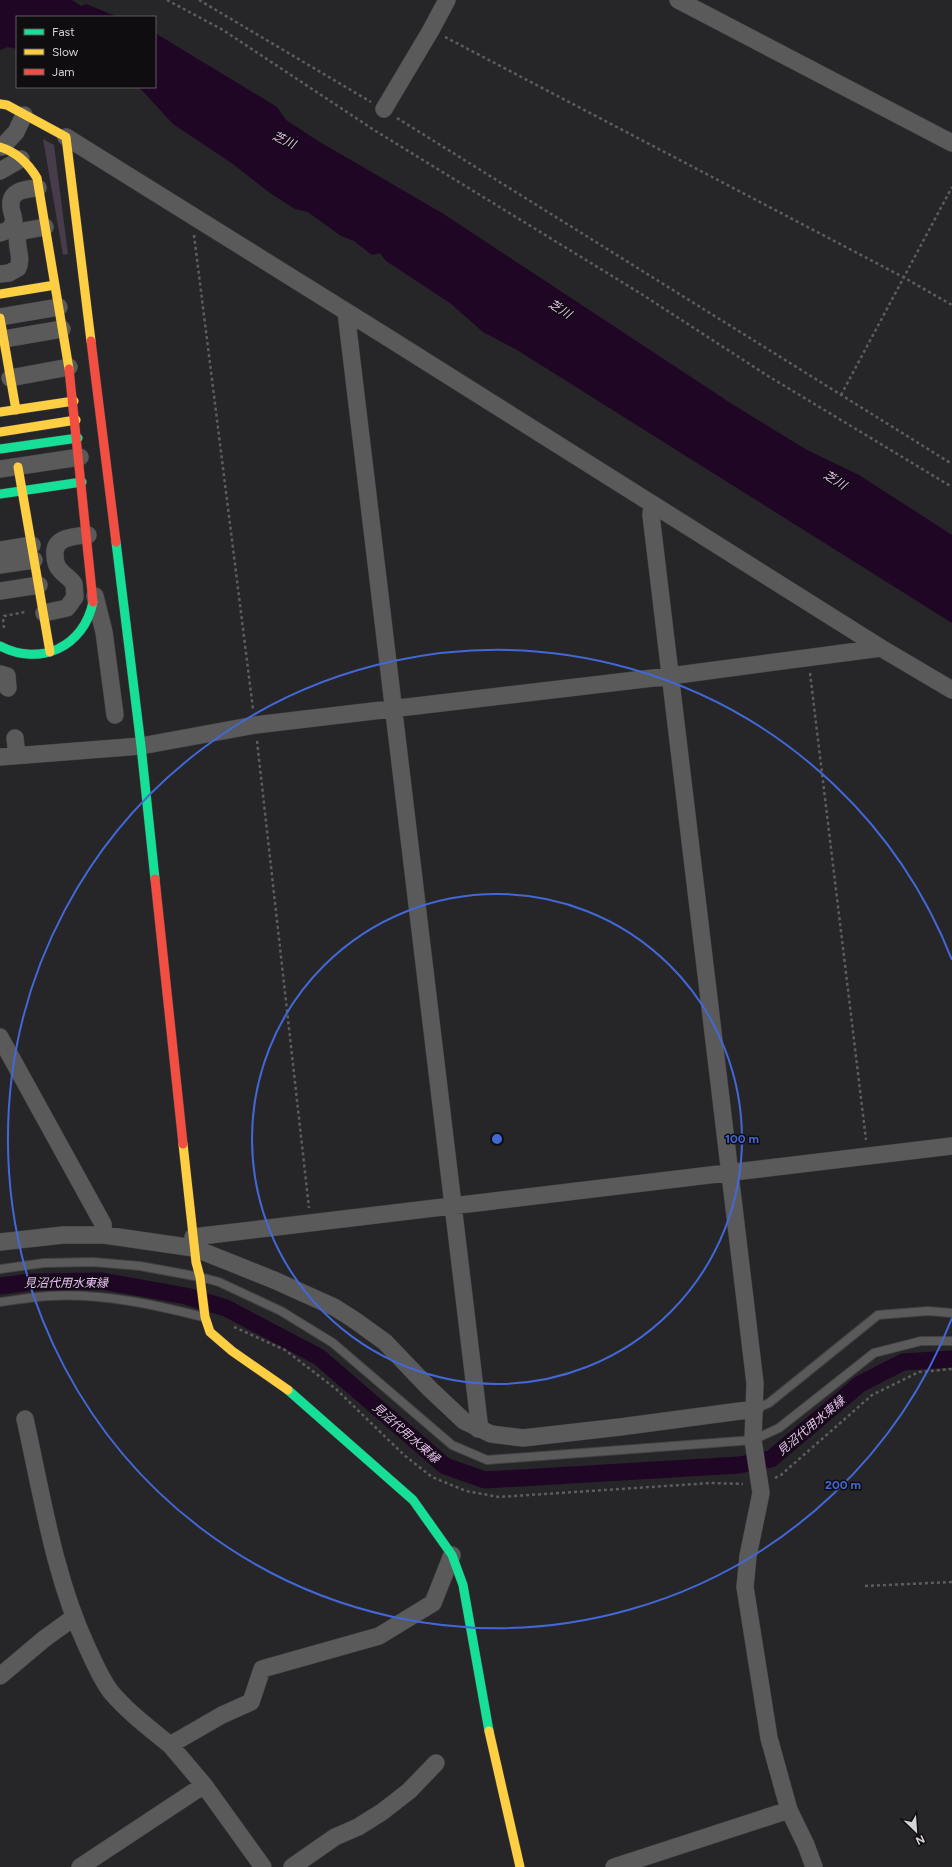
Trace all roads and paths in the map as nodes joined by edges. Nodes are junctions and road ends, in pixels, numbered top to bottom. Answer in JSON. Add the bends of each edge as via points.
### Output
{"nodes":[{"id":1,"x":167,"y":0,"type":"edge"},
{"id":2,"x":199,"y":0,"type":"edge"},
{"id":3,"x":447,"y":0,"type":"edge"},
{"id":4,"x":678,"y":0,"type":"edge"},
{"id":5,"x":431,"y":30,"type":"junction"},
{"id":6,"x":0,"y":104,"type":"edge"},
{"id":7,"x":384,"y":110,"type":"junction"},
{"id":8,"x":24,"y":115,"type":"junction"},
{"id":9,"x":66,"y":138,"type":"junction"},
{"id":10,"x":952,"y":143,"type":"edge"},
{"id":11,"x":1,"y":147,"type":"edge"},
{"id":12,"x":22,"y":159,"type":"junction"},
{"id":13,"x":0,"y":171,"type":"edge"},
{"id":14,"x":952,"y":187,"type":"edge"},
{"id":15,"x":38,"y":188,"type":"junction"},
{"id":16,"x":192,"y":215,"type":"junction"},
{"id":17,"x":45,"y":227,"type":"junction"},
{"id":18,"x":0,"y":233,"type":"edge"},
{"id":19,"x":0,"y":274,"type":"edge"},
{"id":20,"x":903,"y":277,"type":"junction"},
{"id":21,"x":55,"y":285,"type":"junction"},
{"id":22,"x":0,"y":294,"type":"edge"},
{"id":23,"x":952,"y":305,"type":"edge"},
{"id":24,"x":58,"y":307,"type":"junction"},
{"id":25,"x":346,"y":312,"type":"junction"},
{"id":26,"x":1,"y":324,"type":"edge"},
{"id":27,"x":62,"y":329,"type":"junction"},
{"id":28,"x":32,"y":330,"type":"junction"},
{"id":29,"x":69,"y":367,"type":"junction"},
{"id":30,"x":6,"y":380,"type":"edge"},
{"id":31,"x":842,"y":395,"type":"junction"},
{"id":32,"x":74,"y":401,"type":"junction"},
{"id":33,"x":16,"y":410,"type":"junction"},
{"id":34,"x":0,"y":412,"type":"edge"},
{"id":35,"x":76,"y":420,"type":"junction"},
{"id":36,"x":0,"y":432,"type":"edge"},
{"id":37,"x":78,"y":438,"type":"junction"},
{"id":38,"x":0,"y":449,"type":"edge"},
{"id":39,"x":80,"y":457,"type":"junction"},
{"id":40,"x":952,"y":464,"type":"edge"},
{"id":41,"x":18,"y":467,"type":"junction"},
{"id":42,"x":0,"y":469,"type":"edge"},
{"id":43,"x":82,"y":482,"type":"junction"},
{"id":44,"x":952,"y":487,"type":"edge"},
{"id":45,"x":22,"y":490,"type":"junction"},
{"id":46,"x":0,"y":494,"type":"edge"},
{"id":47,"x":652,"y":504,"type":"junction"},
{"id":48,"x":88,"y":535,"type":"junction"},
{"id":49,"x":0,"y":550,"type":"edge"},
{"id":50,"x":33,"y":552,"type":"junction"},
{"id":51,"x":0,"y":565,"type":"edge"},
{"id":52,"x":39,"y":585,"type":"junction"},
{"id":53,"x":1,"y":587,"type":"edge"},
{"id":54,"x":93,"y":588,"type":"junction"},
{"id":55,"x":36,"y":615,"type":"junction"},
{"id":56,"x":6,"y":631,"type":"dead end"},
{"id":57,"x":0,"y":646,"type":"edge"},
{"id":58,"x":881,"y":648,"type":"junction"},
{"id":59,"x":50,"y":652,"type":"junction"},
{"id":60,"x":808,"y":658,"type":"junction"},
{"id":61,"x":0,"y":674,"type":"edge"},
{"id":62,"x":670,"y":676,"type":"junction"},
{"id":63,"x":8,"y":688,"type":"dead end"},
{"id":64,"x":952,"y":690,"type":"edge"},
{"id":65,"x":395,"y":708,"type":"junction"},
{"id":66,"x":115,"y":715,"type":"dead end"},
{"id":67,"x":255,"y":725,"type":"junction"},
{"id":68,"x":16,"y":738,"type":"dead end"},
{"id":69,"x":141,"y":746,"type":"junction"},
{"id":70,"x":17,"y":756,"type":"junction"},
{"id":71,"x":0,"y":757,"type":"edge"},
{"id":72,"x":0,"y":1037,"type":"edge"},
{"id":73,"x":952,"y":1146,"type":"edge"},
{"id":74,"x":868,"y":1157,"type":"junction"},
{"id":75,"x":729,"y":1174,"type":"junction"},
{"id":76,"x":452,"y":1206,"type":"junction"},
{"id":77,"x":310,"y":1223,"type":"junction"},
{"id":78,"x":104,"y":1235,"type":"junction"},
{"id":79,"x":0,"y":1242,"type":"edge"},
{"id":80,"x":193,"y":1242,"type":"junction"},
{"id":81,"x":0,"y":1269,"type":"edge"},
{"id":82,"x":201,"y":1280,"type":"junction"},
{"id":83,"x":0,"y":1302,"type":"edge"},
{"id":84,"x":952,"y":1313,"type":"edge"},
{"id":85,"x":205,"y":1315,"type":"junction"},
{"id":86,"x":952,"y":1341,"type":"edge"},
{"id":87,"x":952,"y":1369,"type":"edge"},
{"id":88,"x":755,"y":1408,"type":"junction"},
{"id":89,"x":25,"y":1419,"type":"dead end"},
{"id":90,"x":478,"y":1429,"type":"junction"},
{"id":91,"x":753,"y":1444,"type":"junction"},
{"id":92,"x":776,"y":1478,"type":"dead end"},
{"id":93,"x":452,"y":1555,"type":"junction"},
{"id":94,"x":952,"y":1582,"type":"edge"},
{"id":95,"x":866,"y":1586,"type":"dead end"},
{"id":96,"x":73,"y":1618,"type":"junction"},
{"id":97,"x":0,"y":1676,"type":"edge"},
{"id":98,"x":170,"y":1745,"type":"junction"},
{"id":99,"x":436,"y":1763,"type":"dead end"},
{"id":100,"x":204,"y":1785,"type":"junction"},
{"id":101,"x":789,"y":1810,"type":"junction"},
{"id":102,"x":80,"y":1867,"type":"edge"},
{"id":103,"x":263,"y":1867,"type":"edge"},
{"id":104,"x":292,"y":1867,"type":"edge"},
{"id":105,"x":520,"y":1867,"type":"edge"},
{"id":106,"x":614,"y":1867,"type":"edge"},
{"id":107,"x":814,"y":1867,"type":"edge"}],
"edges":[{"from":1,"to":44,"type":"path","via":[[223,30],[374,130],[643,295],[768,376]]},
{"from":2,"to":7,"type":"path"},
{"from":3,"to":5,"type":"street"},
{"from":4,"to":10,"type":"street"},
{"from":5,"to":7,"type":"street"},
{"from":5,"to":20,"type":"path"},
{"from":6,"to":8,"type":"street"},
{"from":7,"to":31,"type":"path"},
{"from":8,"to":9,"type":"street"},
{"from":8,"to":11,"type":"street","via":[[16,132]]},
{"from":9,"to":16,"type":"street"},
{"from":9,"to":69,"type":"street"},
{"from":11,"to":12,"type":"street"},
{"from":12,"to":13,"type":"street"},
{"from":12,"to":15,"type":"street","via":[[32,168]]},
{"from":14,"to":20,"type":"path"},
{"from":15,"to":17,"type":"street"},
{"from":15,"to":18,"type":"street","via":[[19,191],[14,195],[10,206],[14,222],[9,230]]},
{"from":16,"to":25,"type":"street"},
{"from":16,"to":67,"type":"path"},
{"from":17,"to":19,"type":"street","via":[[22,231],[18,235],[17,248],[21,257],[18,268]]},
{"from":17,"to":21,"type":"street"},
{"from":20,"to":23,"type":"path"},
{"from":20,"to":31,"type":"path"},
{"from":21,"to":22,"type":"street"},
{"from":21,"to":24,"type":"street"},
{"from":24,"to":27,"type":"street"},
{"from":24,"to":28,"type":"street"},
{"from":25,"to":47,"type":"street"},
{"from":25,"to":65,"type":"street"},
{"from":26,"to":28,"type":"street"},
{"from":26,"to":30,"type":"street"},
{"from":27,"to":28,"type":"street"},
{"from":27,"to":29,"type":"street"},
{"from":29,"to":30,"type":"street"},
{"from":29,"to":32,"type":"street"},
{"from":30,"to":33,"type":"street"},
{"from":31,"to":40,"type":"path"},
{"from":32,"to":33,"type":"street"},
{"from":32,"to":35,"type":"street"},
{"from":33,"to":34,"type":"street"},
{"from":35,"to":36,"type":"street"},
{"from":35,"to":37,"type":"street"},
{"from":37,"to":38,"type":"street"},
{"from":37,"to":39,"type":"street"},
{"from":39,"to":41,"type":"street"},
{"from":39,"to":43,"type":"street"},
{"from":41,"to":42,"type":"street"},
{"from":41,"to":45,"type":"street"},
{"from":43,"to":45,"type":"street"},
{"from":43,"to":48,"type":"street"},
{"from":45,"to":46,"type":"street"},
{"from":45,"to":50,"type":"street"},
{"from":47,"to":58,"type":"street"},
{"from":47,"to":62,"type":"street","via":[[650,515]]},
{"from":48,"to":54,"type":"street"},
{"from":48,"to":55,"type":"street","via":[[65,539],[56,546],[54,553],[57,565],[74,584],[75,597],[67,608]]},
{"from":49,"to":50,"type":"street"},
{"from":50,"to":51,"type":"street"},
{"from":50,"to":52,"type":"street"},
{"from":52,"to":53,"type":"street"},
{"from":52,"to":55,"type":"street"},
{"from":54,"to":59,"type":"street","via":[[94,601],[90,616],[81,631],[68,644]]},
{"from":54,"to":66,"type":"street","via":[[104,632]]},
{"from":55,"to":56,"type":"path","via":[[27,612],[4,616]]},
{"from":55,"to":59,"type":"street"},
{"from":57,"to":59,"type":"street","via":[[16,654],[39,655]]},
{"from":58,"to":60,"type":"street"},
{"from":58,"to":64,"type":"street"},
{"from":60,"to":62,"type":"street"},
{"from":60,"to":74,"type":"path"},
{"from":61,"to":63,"type":"street","via":[[6,676]]},
{"from":62,"to":65,"type":"street"},
{"from":62,"to":75,"type":"street"},
{"from":65,"to":67,"type":"street"},
{"from":65,"to":76,"type":"street"},
{"from":67,"to":69,"type":"street"},
{"from":67,"to":77,"type":"path"},
{"from":68,"to":70,"type":"street"},
{"from":69,"to":70,"type":"street"},
{"from":69,"to":80,"type":"street"},
{"from":70,"to":71,"type":"street"},
{"from":72,"to":78,"type":"street","via":[[103,1224]]},
{"from":73,"to":74,"type":"street"},
{"from":74,"to":75,"type":"street"},
{"from":75,"to":76,"type":"street"},
{"from":75,"to":88,"type":"street","via":[[755,1383]]},
{"from":76,"to":77,"type":"street"},
{"from":76,"to":90,"type":"street"},
{"from":77,"to":80,"type":"street"},
{"from":78,"to":79,"type":"street","via":[[63,1235]]},
{"from":78,"to":80,"type":"street"},
{"from":80,"to":82,"type":"street"},
{"from":80,"to":90,"type":"street","via":[[334,1307],[353,1319],[385,1342],[464,1421]]},
{"from":81,"to":82,"type":"lane","via":[[44,1262],[93,1262],[140,1266]]},
{"from":82,"to":85,"type":"street"},
{"from":82,"to":91,"type":"lane","via":[[219,1282],[250,1295],[333,1343],[452,1445],[487,1460]]},
{"from":83,"to":85,"type":"lane","via":[[49,1296],[102,1297],[148,1303]]},
{"from":84,"to":88,"type":"lane","via":[[928,1311],[878,1316],[769,1403]]},
{"from":85,"to":93,"type":"street","via":[[210,1332],[232,1351],[294,1394],[413,1500]]},
{"from":86,"to":91,"type":"lane","via":[[921,1341],[874,1354],[779,1428]]},
{"from":87,"to":92,"type":"path","via":[[919,1372],[872,1395]]},
{"from":88,"to":90,"type":"street","via":[[523,1438],[491,1434]]},
{"from":88,"to":91,"type":"street"},
{"from":89,"to":96,"type":"street"},
{"from":91,"to":101,"type":"street","via":[[761,1493],[748,1556],[745,1587],[769,1738]]},
{"from":93,"to":98,"type":"street","via":[[433,1603],[379,1636],[262,1669],[251,1702],[222,1715]]},
{"from":93,"to":105,"type":"street","via":[[462,1585],[492,1746]]},
{"from":94,"to":95,"type":"path"},
{"from":96,"to":97,"type":"street"},
{"from":96,"to":98,"type":"street","via":[[96,1668],[111,1691],[130,1712]]},
{"from":98,"to":100,"type":"street"},
{"from":99,"to":104,"type":"street","via":[[409,1791],[382,1812],[335,1837]]},
{"from":100,"to":102,"type":"street"},
{"from":100,"to":103,"type":"street"},
{"from":101,"to":106,"type":"street"},
{"from":101,"to":107,"type":"street"}]}
